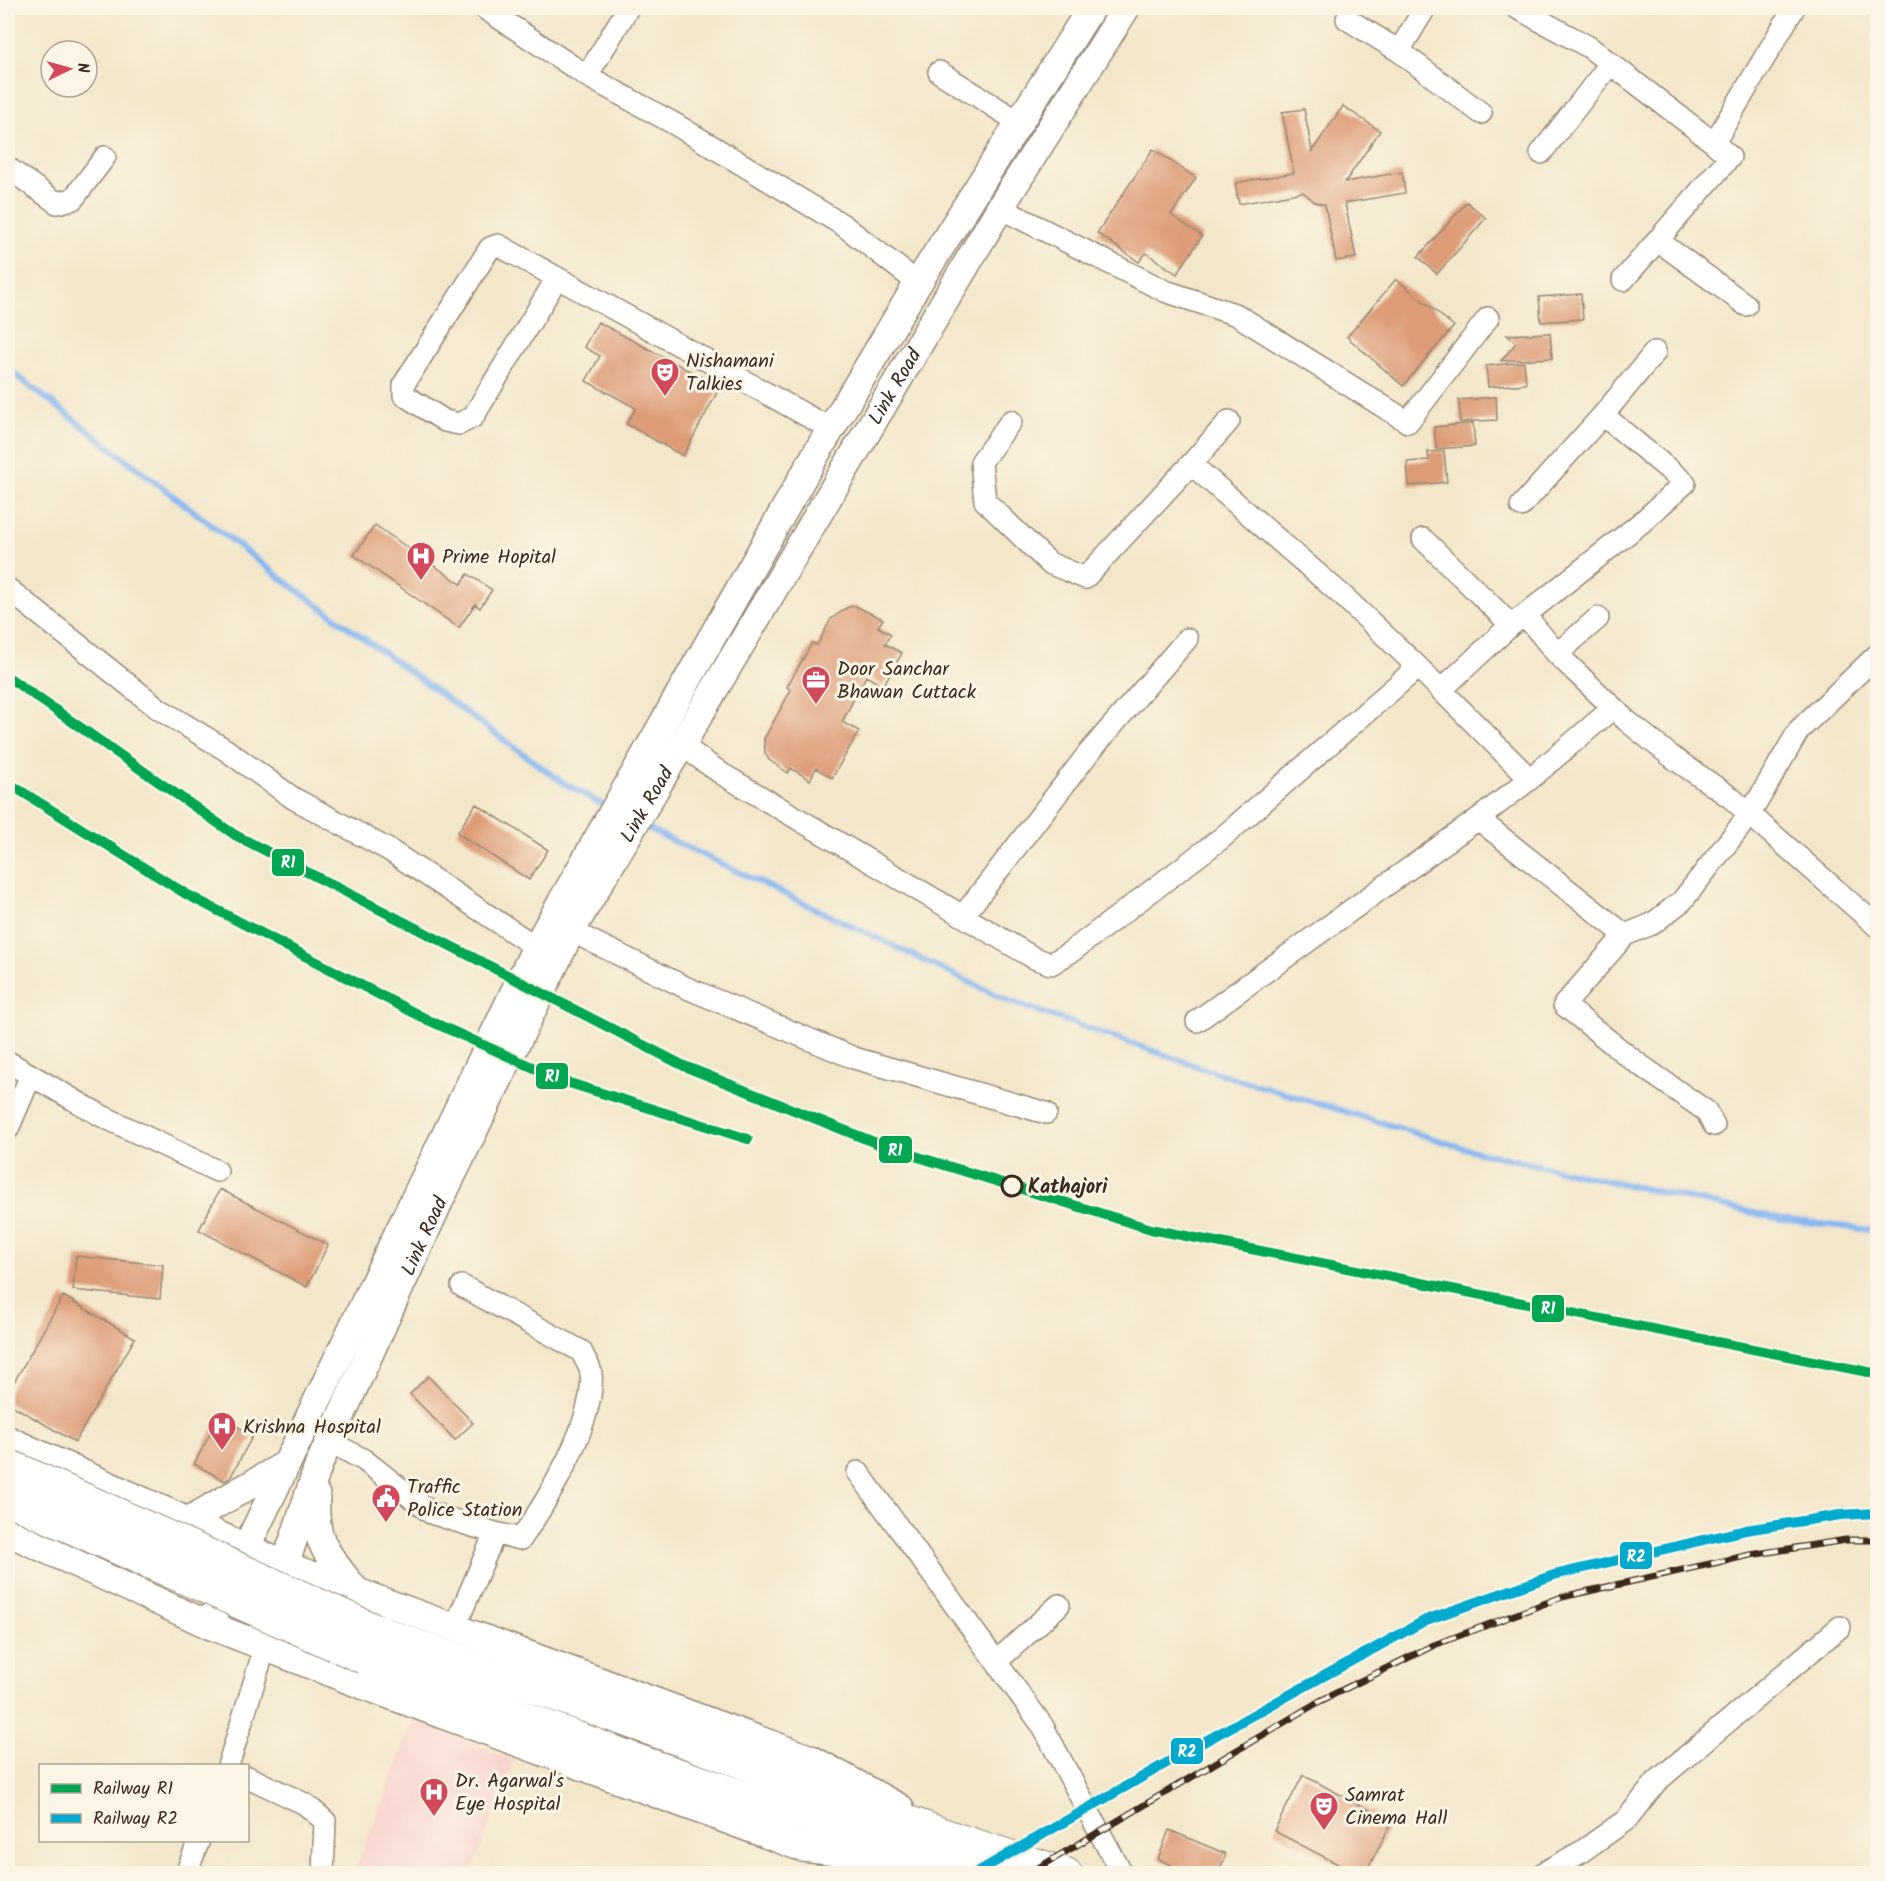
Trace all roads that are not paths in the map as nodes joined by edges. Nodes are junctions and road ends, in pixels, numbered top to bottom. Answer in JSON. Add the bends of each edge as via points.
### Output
{"nodes":[{"id":1,"x":484,"y":8,"type":"edge"},
{"id":2,"x":628,"y":8,"type":"edge"},
{"id":3,"x":1091,"y":8,"type":"edge"},
{"id":4,"x":1126,"y":8,"type":"edge"},
{"id":5,"x":1425,"y":8,"type":"edge"},
{"id":6,"x":1517,"y":8,"type":"edge"},
{"id":7,"x":1794,"y":8,"type":"edge"},
{"id":8,"x":1347,"y":19,"type":"dead end"},
{"id":9,"x":1398,"y":51,"type":"junction"},
{"id":10,"x":1610,"y":64,"type":"junction"},
{"id":11,"x":939,"y":72,"type":"dead end"},
{"id":12,"x":587,"y":76,"type":"junction"},
{"id":13,"x":1481,"y":113,"type":"dead end"},
{"id":14,"x":1019,"y":122,"type":"junction"},
{"id":15,"x":1714,"y":143,"type":"junction"},
{"id":16,"x":1541,"y":153,"type":"dead end"},
{"id":17,"x":105,"y":157,"type":"dead end"},
{"id":18,"x":8,"y":168,"type":"edge"},
{"id":19,"x":1000,"y":208,"type":"junction"},
{"id":20,"x":1657,"y":240,"type":"junction"},
{"id":21,"x":557,"y":278,"type":"junction"},
{"id":22,"x":1623,"y":280,"type":"dead end"},
{"id":23,"x":918,"y":283,"type":"junction"},
{"id":24,"x":1746,"y":306,"type":"dead end"},
{"id":25,"x":1488,"y":318,"type":"dead end"},
{"id":26,"x":1655,"y":352,"type":"dead end"},
{"id":27,"x":1603,"y":415,"type":"junction"},
{"id":28,"x":1011,"y":421,"type":"dead end"},
{"id":29,"x":1229,"y":421,"type":"dead end"},
{"id":30,"x":831,"y":429,"type":"junction"},
{"id":31,"x":1191,"y":464,"type":"junction"},
{"id":32,"x":1521,"y":506,"type":"dead end"},
{"id":33,"x":1423,"y":539,"type":"dead end"},
{"id":34,"x":8,"y":589,"type":"edge"},
{"id":35,"x":1598,"y":618,"type":"dead end"},
{"id":36,"x":1518,"y":620,"type":"junction"},
{"id":37,"x":1187,"y":639,"type":"dead end"},
{"id":38,"x":1557,"y":654,"type":"junction"},
{"id":39,"x":1878,"y":654,"type":"edge"},
{"id":40,"x":1418,"y":668,"type":"junction"},
{"id":41,"x":1441,"y":690,"type":"junction"},
{"id":42,"x":1613,"y":708,"type":"junction"},
{"id":43,"x":680,"y":744,"type":"junction"},
{"id":44,"x":1530,"y":778,"type":"junction"},
{"id":45,"x":645,"y":781,"type":"junction"},
{"id":46,"x":1750,"y":814,"type":"junction"},
{"id":47,"x":1478,"y":819,"type":"junction"},
{"id":48,"x":614,"y":834,"type":"junction"},
{"id":49,"x":963,"y":916,"type":"junction"},
{"id":50,"x":1878,"y":927,"type":"edge"},
{"id":51,"x":571,"y":931,"type":"junction"},
{"id":52,"x":1625,"y":935,"type":"junction"},
{"id":53,"x":536,"y":947,"type":"junction"},
{"id":54,"x":1197,"y":1021,"type":"dead end"},
{"id":55,"x":8,"y":1062,"type":"edge"},
{"id":56,"x":31,"y":1075,"type":"junction"},
{"id":57,"x":1046,"y":1113,"type":"dead end"},
{"id":58,"x":1714,"y":1125,"type":"dead end"},
{"id":59,"x":8,"y":1129,"type":"edge"},
{"id":60,"x":217,"y":1171,"type":"dead end"},
{"id":61,"x":462,"y":1286,"type":"dead end"},
{"id":62,"x":8,"y":1440,"type":"edge"},
{"id":63,"x":324,"y":1453,"type":"junction"},
{"id":64,"x":8,"y":1466,"type":"edge"},
{"id":65,"x":284,"y":1466,"type":"junction"},
{"id":66,"x":858,"y":1472,"type":"dead end"},
{"id":67,"x":8,"y":1499,"type":"edge"},
{"id":68,"x":186,"y":1522,"type":"junction"},
{"id":69,"x":8,"y":1532,"type":"edge"},
{"id":70,"x":495,"y":1533,"type":"junction"},
{"id":71,"x":245,"y":1547,"type":"junction"},
{"id":72,"x":286,"y":1566,"type":"junction"},
{"id":73,"x":356,"y":1591,"type":"junction"},
{"id":74,"x":1059,"y":1605,"type":"dead end"},
{"id":75,"x":208,"y":1625,"type":"junction"},
{"id":76,"x":455,"y":1627,"type":"junction"},
{"id":77,"x":1839,"y":1627,"type":"dead end"},
{"id":78,"x":370,"y":1645,"type":"junction"},
{"id":79,"x":262,"y":1646,"type":"junction"},
{"id":80,"x":996,"y":1662,"type":"junction"},
{"id":81,"x":229,"y":1764,"type":"edge"},
{"id":82,"x":249,"y":1777,"type":"edge"},
{"id":83,"x":198,"y":1842,"type":"edge"},
{"id":84,"x":950,"y":1852,"type":"junction"},
{"id":85,"x":186,"y":1874,"type":"edge"},
{"id":86,"x":323,"y":1874,"type":"edge"},
{"id":87,"x":972,"y":1874,"type":"edge"},
{"id":88,"x":1066,"y":1874,"type":"edge"},
{"id":89,"x":1122,"y":1874,"type":"edge"},
{"id":90,"x":1542,"y":1874,"type":"edge"}],
"edges":[{"from":1,"to":12,"type":"street"},
{"from":2,"to":12,"type":"street"},
{"from":3,"to":14,"type":"main road","name":"Link Road"},
{"from":4,"to":19,"type":"main road","name":"Link Road"},
{"from":5,"to":9,"type":"street"},
{"from":6,"to":10,"type":"street"},
{"from":7,"to":15,"type":"street"},
{"from":8,"to":9,"type":"street"},
{"from":9,"to":13,"type":"street"},
{"from":10,"to":15,"type":"street"},
{"from":10,"to":16,"type":"street"},
{"from":11,"to":14,"type":"street"},
{"from":12,"to":23,"type":"street","via":[[843,225]]},
{"from":14,"to":23,"type":"main road","name":"Link Road"},
{"from":15,"to":20,"type":"street","via":[[1730,157]]},
{"from":17,"to":18,"type":"street","via":[[73,199],[57,203]]},
{"from":19,"to":25,"type":"street","via":[[1165,291],[1237,315],[1408,422]]},
{"from":19,"to":43,"type":"main road","name":"Link Road"},
{"from":20,"to":22,"type":"street"},
{"from":20,"to":24,"type":"street"},
{"from":21,"to":21,"type":"street","via":[[502,246],[490,248],[404,384],[404,395],[445,421],[459,424],[473,417]]},
{"from":21,"to":30,"type":"street"},
{"from":23,"to":30,"type":"main road","name":"Link Road"},
{"from":26,"to":27,"type":"street"},
{"from":27,"to":32,"type":"street"},
{"from":27,"to":36,"type":"street","via":[[1684,483],[1642,522]]},
{"from":28,"to":31,"type":"street","via":[[981,462],[985,501],[1049,563],[1085,578]]},
{"from":29,"to":31,"type":"street"},
{"from":30,"to":45,"type":"main road","name":"Link Road"},
{"from":31,"to":40,"type":"street","via":[[1344,597]]},
{"from":33,"to":36,"type":"street"},
{"from":34,"to":53,"type":"street","via":[[159,709],[293,798],[389,850]]},
{"from":35,"to":38,"type":"street"},
{"from":36,"to":38,"type":"street"},
{"from":36,"to":41,"type":"street"},
{"from":37,"to":49,"type":"street","via":[[1087,756]]},
{"from":38,"to":42,"type":"street"},
{"from":39,"to":46,"type":"street","via":[[1799,730]]},
{"from":40,"to":41,"type":"street"},
{"from":40,"to":49,"type":"street","via":[[1223,837],[1051,964]]},
{"from":41,"to":44,"type":"street"},
{"from":42,"to":44,"type":"street"},
{"from":42,"to":46,"type":"street"},
{"from":43,"to":45,"type":"main road","name":"Link Road"},
{"from":43,"to":49,"type":"street","via":[[722,774]]},
{"from":44,"to":47,"type":"street"},
{"from":45,"to":48,"type":"main road","name":"Link Road"},
{"from":46,"to":50,"type":"street"},
{"from":46,"to":52,"type":"street","via":[[1682,901],[1652,924]]},
{"from":47,"to":52,"type":"street"},
{"from":47,"to":54,"type":"street"},
{"from":48,"to":51,"type":"main road","name":"Link Road"},
{"from":48,"to":53,"type":"main road","name":"Link Road"},
{"from":51,"to":57,"type":"street","via":[[687,988],[854,1058]]},
{"from":51,"to":63,"type":"main road","name":"Link Road","via":[[440,1200]]},
{"from":52,"to":58,"type":"street","via":[[1564,1005],[1706,1111]]},
{"from":53,"to":65,"type":"main road","name":"Link Road"},
{"from":55,"to":56,"type":"street"},
{"from":56,"to":59,"type":"street"},
{"from":56,"to":60,"type":"street","via":[[100,1115]]},
{"from":61,"to":70,"type":"street","via":[[581,1352],[591,1372],[588,1404],[562,1474],[521,1539]]},
{"from":62,"to":68,"type":"main road"},
{"from":63,"to":70,"type":"street","via":[[364,1460],[431,1513]]},
{"from":63,"to":72,"type":"main road","name":"Link Road"},
{"from":63,"to":73,"type":"main road","via":[[315,1517],[318,1538]]},
{"from":64,"to":78,"type":"highway","bridge":true},
{"from":65,"to":68,"type":"main road"},
{"from":65,"to":71,"type":"main road","name":"Link Road"},
{"from":66,"to":80,"type":"street"},
{"from":67,"to":78,"type":"highway","bridge":true},
{"from":68,"to":71,"type":"main road"},
{"from":69,"to":75,"type":"main road"},
{"from":70,"to":76,"type":"street"},
{"from":71,"to":72,"type":"main road"},
{"from":71,"to":75,"type":"main road","name":"Link Road"},
{"from":72,"to":73,"type":"main road"},
{"from":72,"to":79,"type":"main road","name":"Link Road"},
{"from":73,"to":76,"type":"main road"},
{"from":74,"to":80,"type":"street"},
{"from":75,"to":79,"type":"main road"},
{"from":76,"to":84,"type":"main road","via":[[811,1759]]},
{"from":77,"to":90,"type":"street","via":[[1656,1782],[1626,1820]]},
{"from":78,"to":84,"type":"highway"},
{"from":79,"to":81,"type":"street"},
{"from":79,"to":84,"type":"main road","via":[[803,1848]]},
{"from":80,"to":89,"type":"street","via":[[1042,1725]]},
{"from":82,"to":86,"type":"street","via":[[305,1804],[325,1821]]},
{"from":83,"to":85,"type":"street"},
{"from":84,"to":87,"type":"highway"},
{"from":84,"to":88,"type":"highway"}]}
